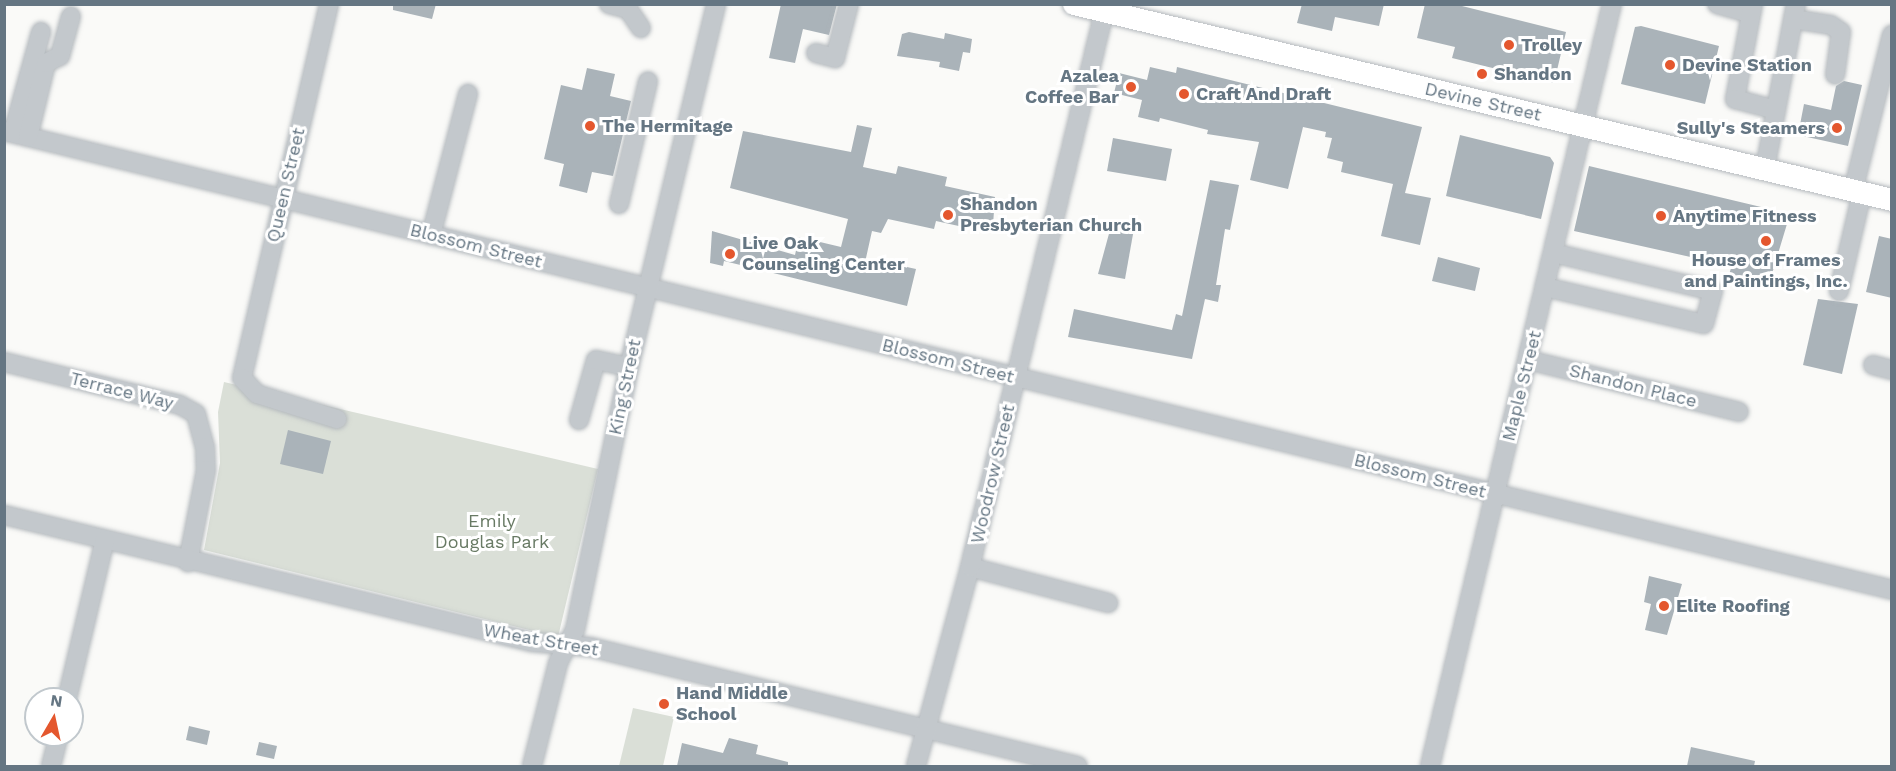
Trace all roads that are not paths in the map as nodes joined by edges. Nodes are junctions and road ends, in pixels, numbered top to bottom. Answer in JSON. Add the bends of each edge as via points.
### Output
{"nodes":[{"id":1,"x":329,"y":4,"type":"edge"},
{"id":2,"x":609,"y":4,"type":"edge"},
{"id":3,"x":716,"y":4,"type":"edge"},
{"id":4,"x":849,"y":4,"type":"edge"},
{"id":5,"x":1074,"y":4,"type":"edge"},
{"id":6,"x":1612,"y":4,"type":"edge"},
{"id":7,"x":1717,"y":4,"type":"edge"},
{"id":8,"x":1105,"y":8,"type":"edge"},
{"id":9,"x":1752,"y":9,"type":"edge"},
{"id":10,"x":1794,"y":12,"type":"edge"},
{"id":11,"x":71,"y":16,"type":"dead end"},
{"id":12,"x":641,"y":28,"type":"dead end"},
{"id":13,"x":41,"y":32,"type":"dead end"},
{"id":14,"x":1892,"y":35,"type":"edge"},
{"id":15,"x":816,"y":53,"type":"dead end"},
{"id":16,"x":1836,"y":75,"type":"dead end"},
{"id":17,"x":648,"y":81,"type":"dead end"},
{"id":18,"x":468,"y":94,"type":"dead end"},
{"id":19,"x":1776,"y":110,"type":"junction"},
{"id":20,"x":1584,"y":126,"type":"junction"},
{"id":21,"x":15,"y":134,"type":"edge"},
{"id":22,"x":1765,"y":169,"type":"junction"},
{"id":23,"x":1858,"y":192,"type":"junction"},
{"id":24,"x":282,"y":199,"type":"junction"},
{"id":25,"x":1892,"y":200,"type":"edge"},
{"id":26,"x":619,"y":204,"type":"dead end"},
{"id":27,"x":431,"y":235,"type":"junction"},
{"id":28,"x":1553,"y":253,"type":"junction"},
{"id":29,"x":1545,"y":287,"type":"junction"},
{"id":30,"x":648,"y":288,"type":"junction"},
{"id":31,"x":1839,"y":291,"type":"dead end"},
{"id":32,"x":1528,"y":360,"type":"junction"},
{"id":33,"x":4,"y":362,"type":"edge"},
{"id":34,"x":1874,"y":365,"type":"dead end"},
{"id":35,"x":629,"y":367,"type":"junction"},
{"id":36,"x":1892,"y":370,"type":"edge"},
{"id":37,"x":1016,"y":377,"type":"junction"},
{"id":38,"x":1739,"y":412,"type":"dead end"},
{"id":39,"x":338,"y":419,"type":"dead end"},
{"id":40,"x":579,"y":420,"type":"dead end"},
{"id":41,"x":1496,"y":494,"type":"junction"},
{"id":42,"x":4,"y":515,"type":"edge"},
{"id":43,"x":105,"y":540,"type":"junction"},
{"id":44,"x":188,"y":562,"type":"junction"},
{"id":45,"x":970,"y":567,"type":"junction"},
{"id":46,"x":1892,"y":590,"type":"edge"},
{"id":47,"x":1108,"y":603,"type":"dead end"},
{"id":48,"x":566,"y":647,"type":"junction"},
{"id":49,"x":70,"y":687,"type":"edge"},
{"id":50,"x":925,"y":730,"type":"junction"},
{"id":51,"x":56,"y":747,"type":"edge"},
{"id":52,"x":51,"y":766,"type":"edge"},
{"id":53,"x":532,"y":766,"type":"edge"},
{"id":54,"x":916,"y":766,"type":"edge"},
{"id":55,"x":1078,"y":766,"type":"edge"},
{"id":56,"x":1430,"y":766,"type":"edge"}],
"edges":[{"from":1,"to":24,"type":"street","name":"Queen Street"},
{"from":2,"to":12,"type":"street","via":[[628,9]]},
{"from":3,"to":30,"type":"street","name":"King Street"},
{"from":4,"to":15,"type":"street","via":[[835,58]]},
{"from":5,"to":8,"type":"main road","name":"Devine Street"},
{"from":6,"to":20,"type":"street","name":"Maple Street"},
{"from":7,"to":9,"type":"street"},
{"from":8,"to":20,"type":"main road","name":"Devine Street"},
{"from":8,"to":37,"type":"street","name":"Woodrow Street"},
{"from":9,"to":19,"type":"street","via":[[1735,99]]},
{"from":10,"to":16,"type":"street","via":[[1841,32]]},
{"from":10,"to":19,"type":"street"},
{"from":11,"to":21,"type":"street","via":[[60,56],[46,63]]},
{"from":13,"to":21,"type":"street"},
{"from":14,"to":23,"type":"street"},
{"from":17,"to":26,"type":"street"},
{"from":18,"to":27,"type":"street"},
{"from":19,"to":22,"type":"street"},
{"from":20,"to":22,"type":"main road","name":"Devine Street"},
{"from":20,"to":28,"type":"street","name":"Maple Street"},
{"from":21,"to":24,"type":"street","name":"Blossom Street"},
{"from":22,"to":23,"type":"main road","name":"Devine Street"},
{"from":23,"to":25,"type":"main road","name":"Devine Street"},
{"from":23,"to":31,"type":"street"},
{"from":24,"to":27,"type":"street","name":"Blossom Street"},
{"from":24,"to":39,"type":"street","name":"Queen Street","via":[[243,365],[244,382],[257,394]]},
{"from":27,"to":30,"type":"street","name":"Blossom Street"},
{"from":28,"to":29,"type":"street","name":"Maple Street"},
{"from":28,"to":29,"type":"street","via":[[1713,291],[1704,324]]},
{"from":29,"to":32,"type":"street","name":"Maple Street"},
{"from":30,"to":35,"type":"street","name":"King Street"},
{"from":30,"to":37,"type":"street","name":"Blossom Street"},
{"from":32,"to":38,"type":"street","name":"Shandon Place"},
{"from":32,"to":41,"type":"street","name":"Maple Street"},
{"from":33,"to":44,"type":"street","name":"Terrace Way","via":[[180,405],[196,414],[205,447],[206,470]]},
{"from":34,"to":36,"type":"street"},
{"from":35,"to":40,"type":"street","via":[[596,360]]},
{"from":35,"to":48,"type":"street","name":"King Street","via":[[575,630]]},
{"from":37,"to":41,"type":"street","name":"Blossom Street"},
{"from":37,"to":45,"type":"street","name":"Woodrow Street"},
{"from":41,"to":46,"type":"street","name":"Blossom Street"},
{"from":41,"to":56,"type":"street","name":"Maple Street"},
{"from":42,"to":43,"type":"street","name":"Wheat Street"},
{"from":43,"to":44,"type":"street","name":"Wheat Street"},
{"from":43,"to":49,"type":"street"},
{"from":44,"to":48,"type":"street","name":"Wheat Street"},
{"from":45,"to":47,"type":"street"},
{"from":45,"to":50,"type":"street","name":"Woodrow Street"},
{"from":48,"to":50,"type":"street","name":"Wheat Street","via":[[590,648]]},
{"from":48,"to":53,"type":"street","name":"King Street"},
{"from":50,"to":54,"type":"street","name":"Woodrow Street"},
{"from":50,"to":55,"type":"street","name":"Wheat Street"},
{"from":51,"to":52,"type":"street"}]}
